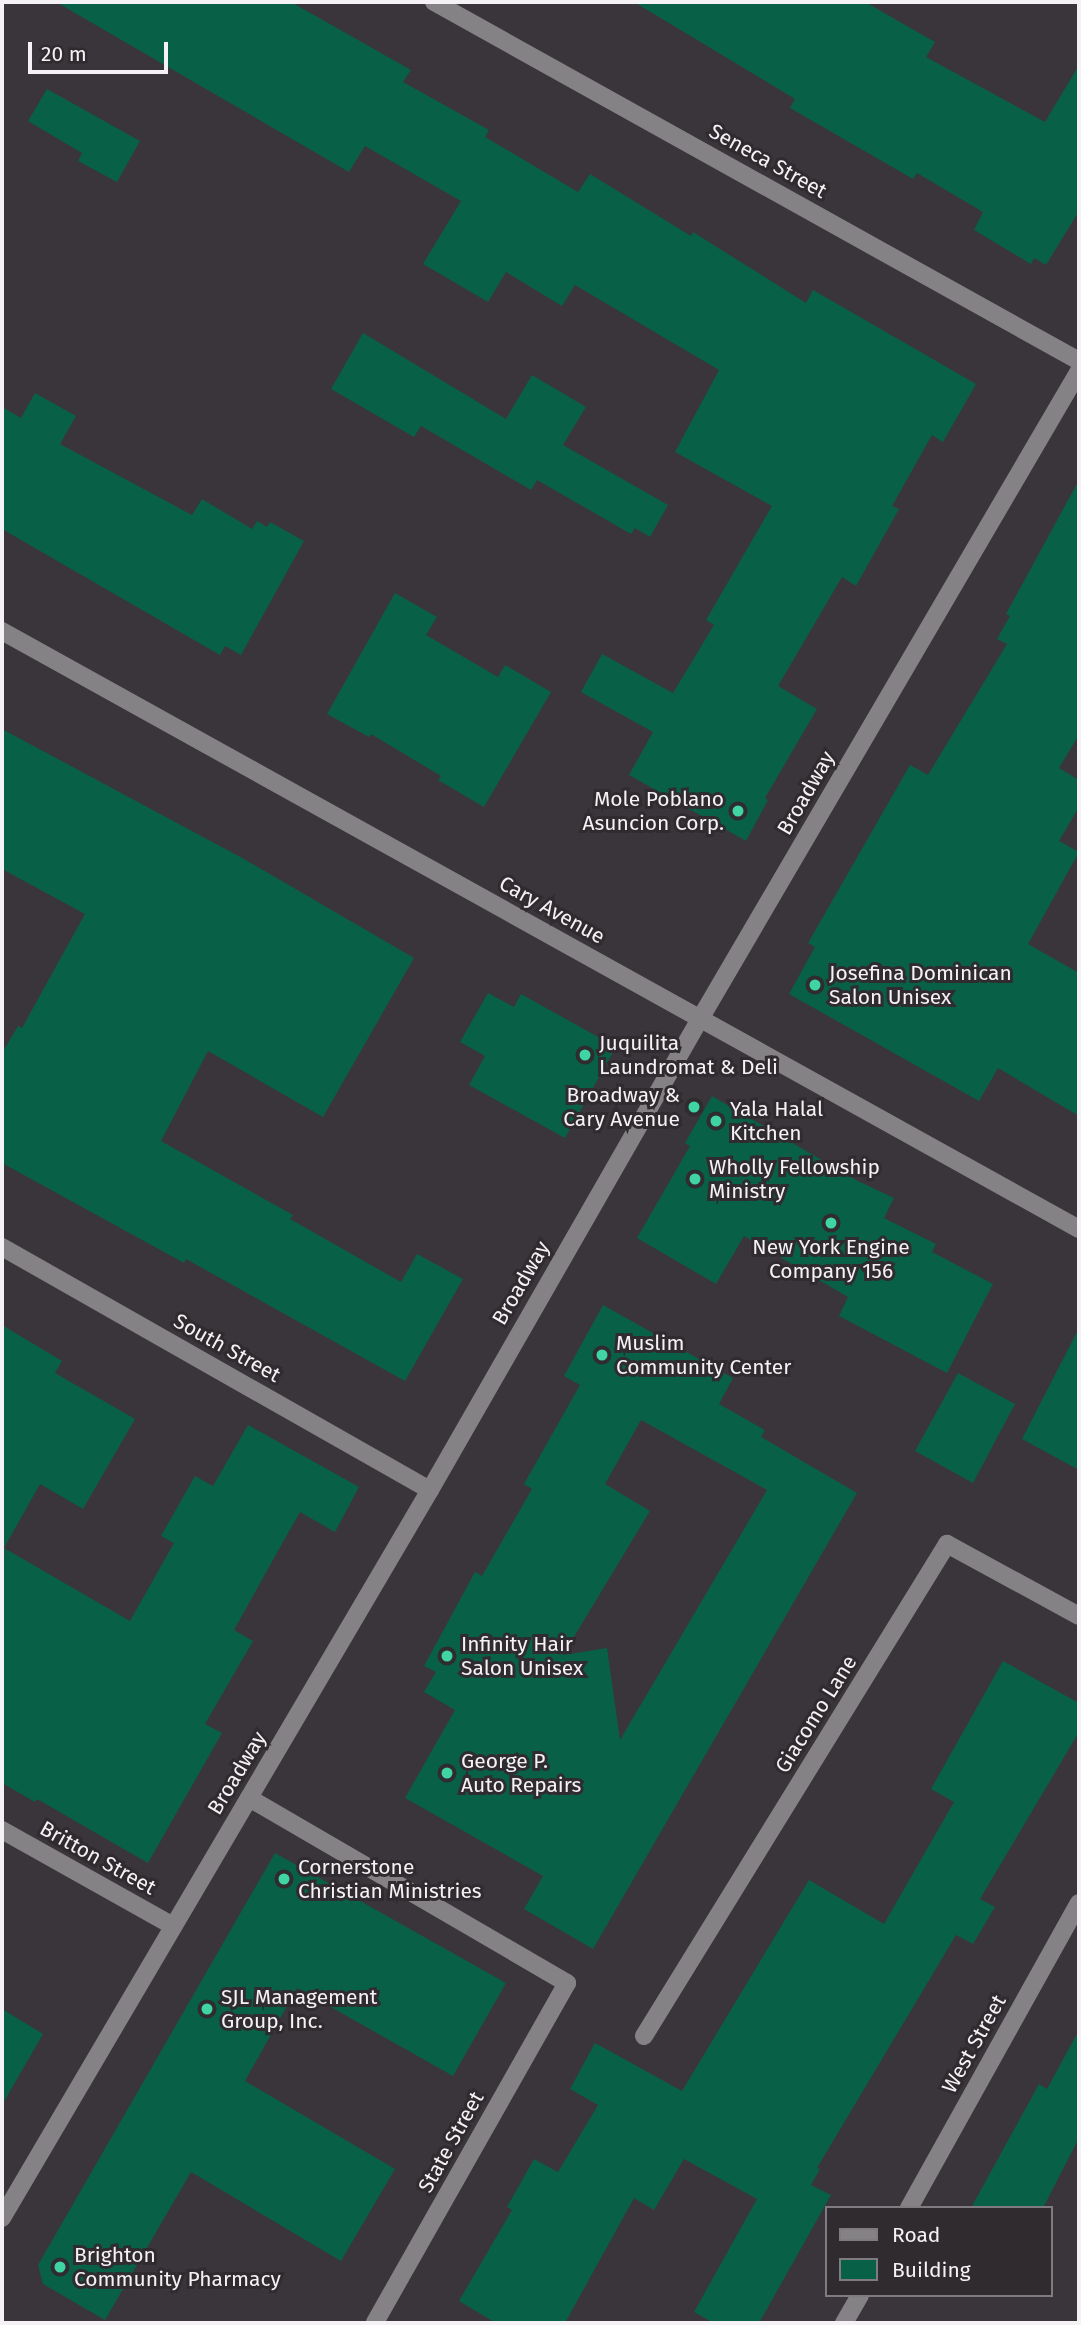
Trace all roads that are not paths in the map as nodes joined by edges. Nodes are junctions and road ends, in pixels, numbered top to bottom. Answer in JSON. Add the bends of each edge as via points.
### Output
{"nodes":[{"id":1,"x":434,"y":2,"type":"edge"},
{"id":2,"x":1079,"y":360,"type":"edge"},
{"id":3,"x":1079,"y":371,"type":"edge"},
{"id":4,"x":2,"y":631,"type":"edge"},
{"id":5,"x":700,"y":1019,"type":"junction"},
{"id":6,"x":1079,"y":1229,"type":"edge"},
{"id":7,"x":2,"y":1247,"type":"edge"},
{"id":8,"x":430,"y":1490,"type":"junction"},
{"id":9,"x":1079,"y":1616,"type":"edge"},
{"id":10,"x":249,"y":1797,"type":"junction"},
{"id":11,"x":2,"y":1830,"type":"edge"},
{"id":12,"x":1079,"y":1903,"type":"edge"},
{"id":13,"x":173,"y":1926,"type":"junction"},
{"id":14,"x":644,"y":2036,"type":"dead end"},
{"id":15,"x":910,"y":2206,"type":"edge"},
{"id":16,"x":2,"y":2218,"type":"edge"},
{"id":17,"x":859,"y":2297,"type":"edge"},
{"id":18,"x":375,"y":2323,"type":"edge"},
{"id":19,"x":844,"y":2323,"type":"edge"}],
"edges":[{"from":1,"to":2,"type":"street","name":"Seneca Street"},
{"from":3,"to":5,"type":"street","name":"Broadway"},
{"from":4,"to":5,"type":"street","name":"Cary Avenue"},
{"from":5,"to":6,"type":"street","name":"Cary Avenue"},
{"from":5,"to":8,"type":"street","name":"Broadway"},
{"from":7,"to":8,"type":"street","name":"South Street"},
{"from":8,"to":10,"type":"street","name":"Broadway"},
{"from":9,"to":14,"type":"street","name":"Giacomo Lane","via":[[947,1544]]},
{"from":10,"to":13,"type":"street","name":"Broadway"},
{"from":10,"to":18,"type":"street","name":"State Street","via":[[567,1983]]},
{"from":11,"to":13,"type":"street","name":"Britton Street"},
{"from":12,"to":15,"type":"street","name":"West Street"},
{"from":13,"to":16,"type":"street","name":"Broadway"},
{"from":17,"to":19,"type":"street"}]}
